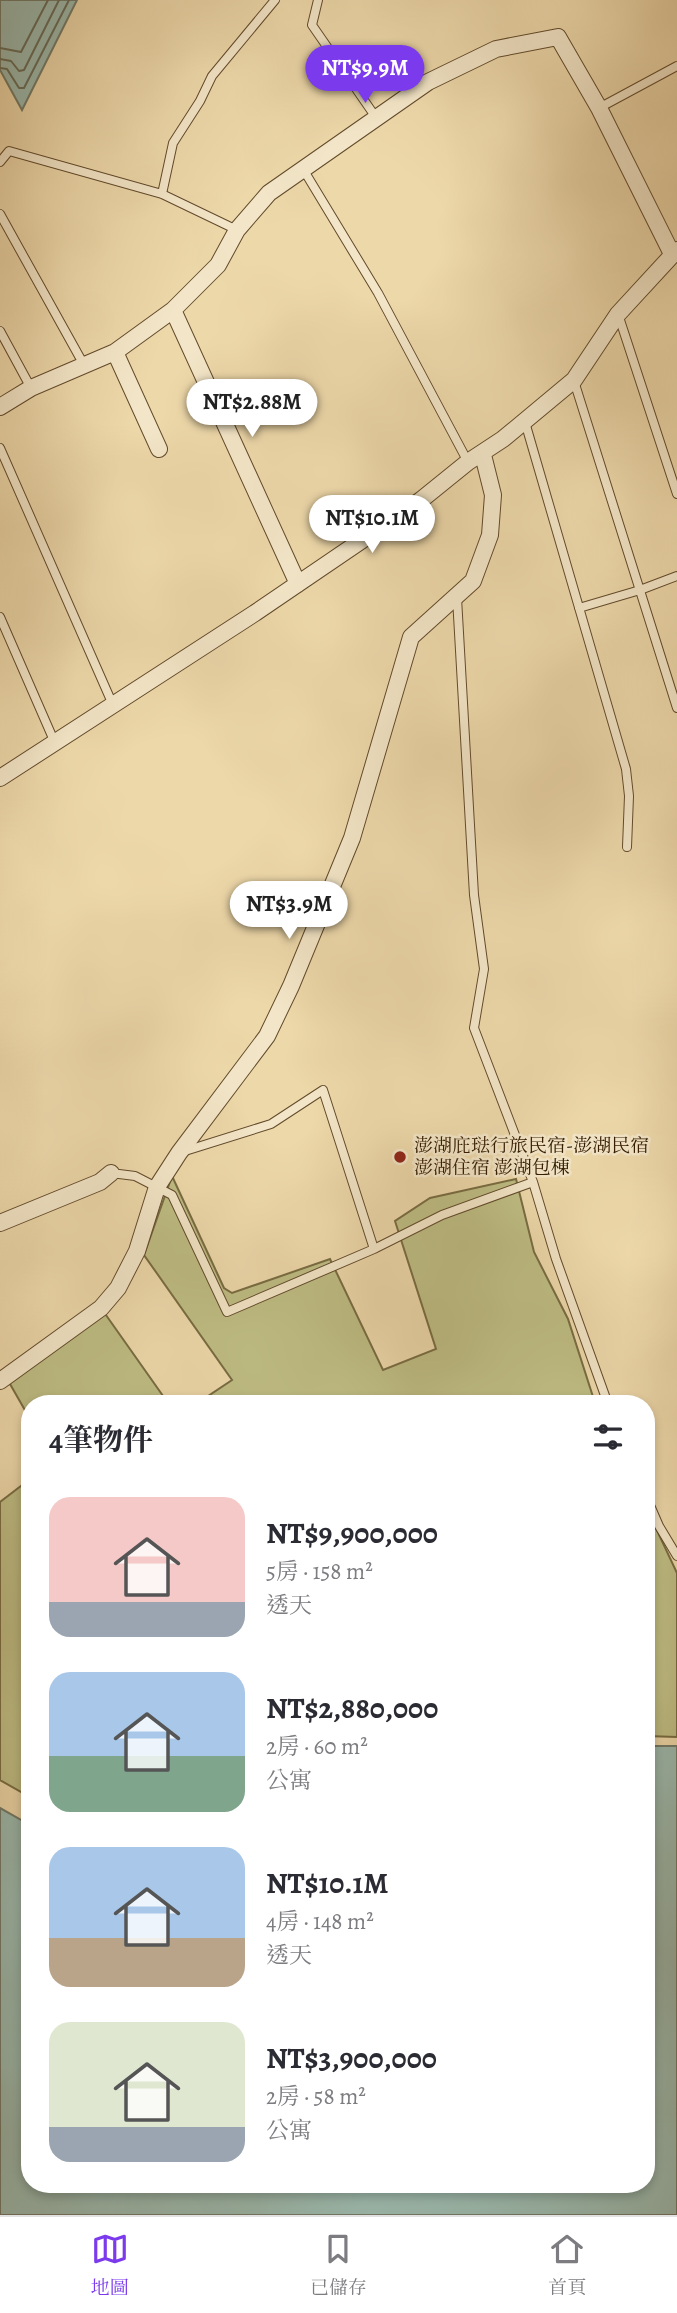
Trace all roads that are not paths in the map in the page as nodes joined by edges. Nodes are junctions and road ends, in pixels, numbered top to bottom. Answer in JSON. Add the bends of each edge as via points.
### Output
{"nodes":[{"id":1,"x":275,"y":0,"type":"edge"},
{"id":2,"x":318,"y":0,"type":"edge"},
{"id":3,"x":677,"y":66,"type":"edge"},
{"id":4,"x":600,"y":108,"type":"junction"},
{"id":5,"x":377,"y":119,"type":"junction"},
{"id":6,"x":0,"y":162,"type":"edge"},
{"id":7,"x":302,"y":169,"type":"junction"},
{"id":8,"x":162,"y":194,"type":"junction"},
{"id":9,"x":0,"y":214,"type":"edge"},
{"id":10,"x":237,"y":230,"type":"junction"},
{"id":11,"x":674,"y":252,"type":"edge"},
{"id":12,"x":173,"y":310,"type":"junction"},
{"id":13,"x":618,"y":314,"type":"junction"},
{"id":14,"x":0,"y":331,"type":"edge"},
{"id":15,"x":116,"y":352,"type":"junction"},
{"id":16,"x":84,"y":365,"type":"junction"},
{"id":17,"x":574,"y":380,"type":"junction"},
{"id":18,"x":31,"y":388,"type":"junction"},
{"id":19,"x":0,"y":407,"type":"edge"},
{"id":20,"x":526,"y":422,"type":"junction"},
{"id":21,"x":0,"y":448,"type":"edge"},
{"id":22,"x":159,"y":449,"type":"dead end"},
{"id":23,"x":483,"y":454,"type":"junction"},
{"id":24,"x":468,"y":462,"type":"junction"},
{"id":25,"x":677,"y":494,"type":"edge"},
{"id":26,"x":677,"y":576,"type":"edge"},
{"id":27,"x":298,"y":584,"type":"junction"},
{"id":28,"x":640,"y":590,"type":"junction"},
{"id":29,"x":457,"y":598,"type":"junction"},
{"id":30,"x":579,"y":608,"type":"junction"},
{"id":31,"x":0,"y":617,"type":"edge"},
{"id":32,"x":113,"y":705,"type":"junction"},
{"id":33,"x":677,"y":708,"type":"edge"},
{"id":34,"x":55,"y":743,"type":"junction"},
{"id":35,"x":0,"y":778,"type":"edge"},
{"id":36,"x":627,"y":847,"type":"dead end"},
{"id":37,"x":179,"y":1153,"type":"junction"},
{"id":38,"x":111,"y":1173,"type":"joint"},
{"id":39,"x":533,"y":1182,"type":"junction"},
{"id":40,"x":157,"y":1187,"type":"junction"},
{"id":41,"x":0,"y":1223,"type":"edge"},
{"id":42,"x":374,"y":1249,"type":"junction"},
{"id":43,"x":0,"y":1381,"type":"edge"},
{"id":44,"x":605,"y":1395,"type":"edge"},
{"id":45,"x":655,"y":1517,"type":"edge"},
{"id":46,"x":677,"y":1556,"type":"edge"}],
"edges":[{"from":1,"to":8,"type":"lane","via":[[212,76],[173,143]]},
{"from":2,"to":5,"type":"lane","via":[[312,25]]},
{"from":3,"to":4,"type":"lane"},
{"from":4,"to":5,"type":"street","via":[[558,37],[496,49],[428,82]]},
{"from":4,"to":11,"type":"street"},
{"from":5,"to":7,"type":"street"},
{"from":6,"to":8,"type":"lane","via":[[9,151]]},
{"from":7,"to":10,"type":"street","via":[[269,193]]},
{"from":7,"to":24,"type":"lane","via":[[379,293]]},
{"from":8,"to":10,"type":"lane"},
{"from":9,"to":16,"type":"lane"},
{"from":10,"to":12,"type":"street","via":[[218,265]]},
{"from":11,"to":13,"type":"street"},
{"from":12,"to":15,"type":"street"},
{"from":12,"to":27,"type":"street"},
{"from":13,"to":17,"type":"street"},
{"from":13,"to":25,"type":"lane"},
{"from":14,"to":18,"type":"lane"},
{"from":15,"to":16,"type":"street"},
{"from":15,"to":22,"type":"street"},
{"from":16,"to":18,"type":"street"},
{"from":17,"to":20,"type":"street"},
{"from":17,"to":28,"type":"lane"},
{"from":18,"to":19,"type":"street"},
{"from":20,"to":23,"type":"street"},
{"from":20,"to":30,"type":"lane"},
{"from":21,"to":32,"type":"lane"},
{"from":23,"to":24,"type":"street"},
{"from":23,"to":29,"type":"street","via":[[493,495],[490,535],[473,581]]},
{"from":24,"to":27,"type":"street"},
{"from":26,"to":28,"type":"lane"},
{"from":27,"to":32,"type":"street"},
{"from":28,"to":30,"type":"lane"},
{"from":28,"to":33,"type":"lane"},
{"from":29,"to":37,"type":"street","via":[[411,637],[352,838],[267,1036]]},
{"from":29,"to":39,"type":"lane","via":[[474,895],[484,969],[474,1028]]},
{"from":30,"to":36,"type":"lane","via":[[626,769]]},
{"from":31,"to":34,"type":"lane"},
{"from":32,"to":34,"type":"street"},
{"from":34,"to":35,"type":"street"},
{"from":37,"to":40,"type":"street"},
{"from":37,"to":42,"type":"lane","via":[[271,1124],[323,1090]]},
{"from":38,"to":40,"type":"lane","via":[[135,1176]]},
{"from":38,"to":41,"type":"street","via":[[100,1182]]},
{"from":39,"to":42,"type":"lane","via":[[442,1215]]},
{"from":39,"to":44,"type":"lane"},
{"from":40,"to":42,"type":"lane","via":[[172,1195],[227,1312]]},
{"from":40,"to":43,"type":"street","via":[[137,1251],[102,1308]]},
{"from":45,"to":46,"type":"lane"}]}
